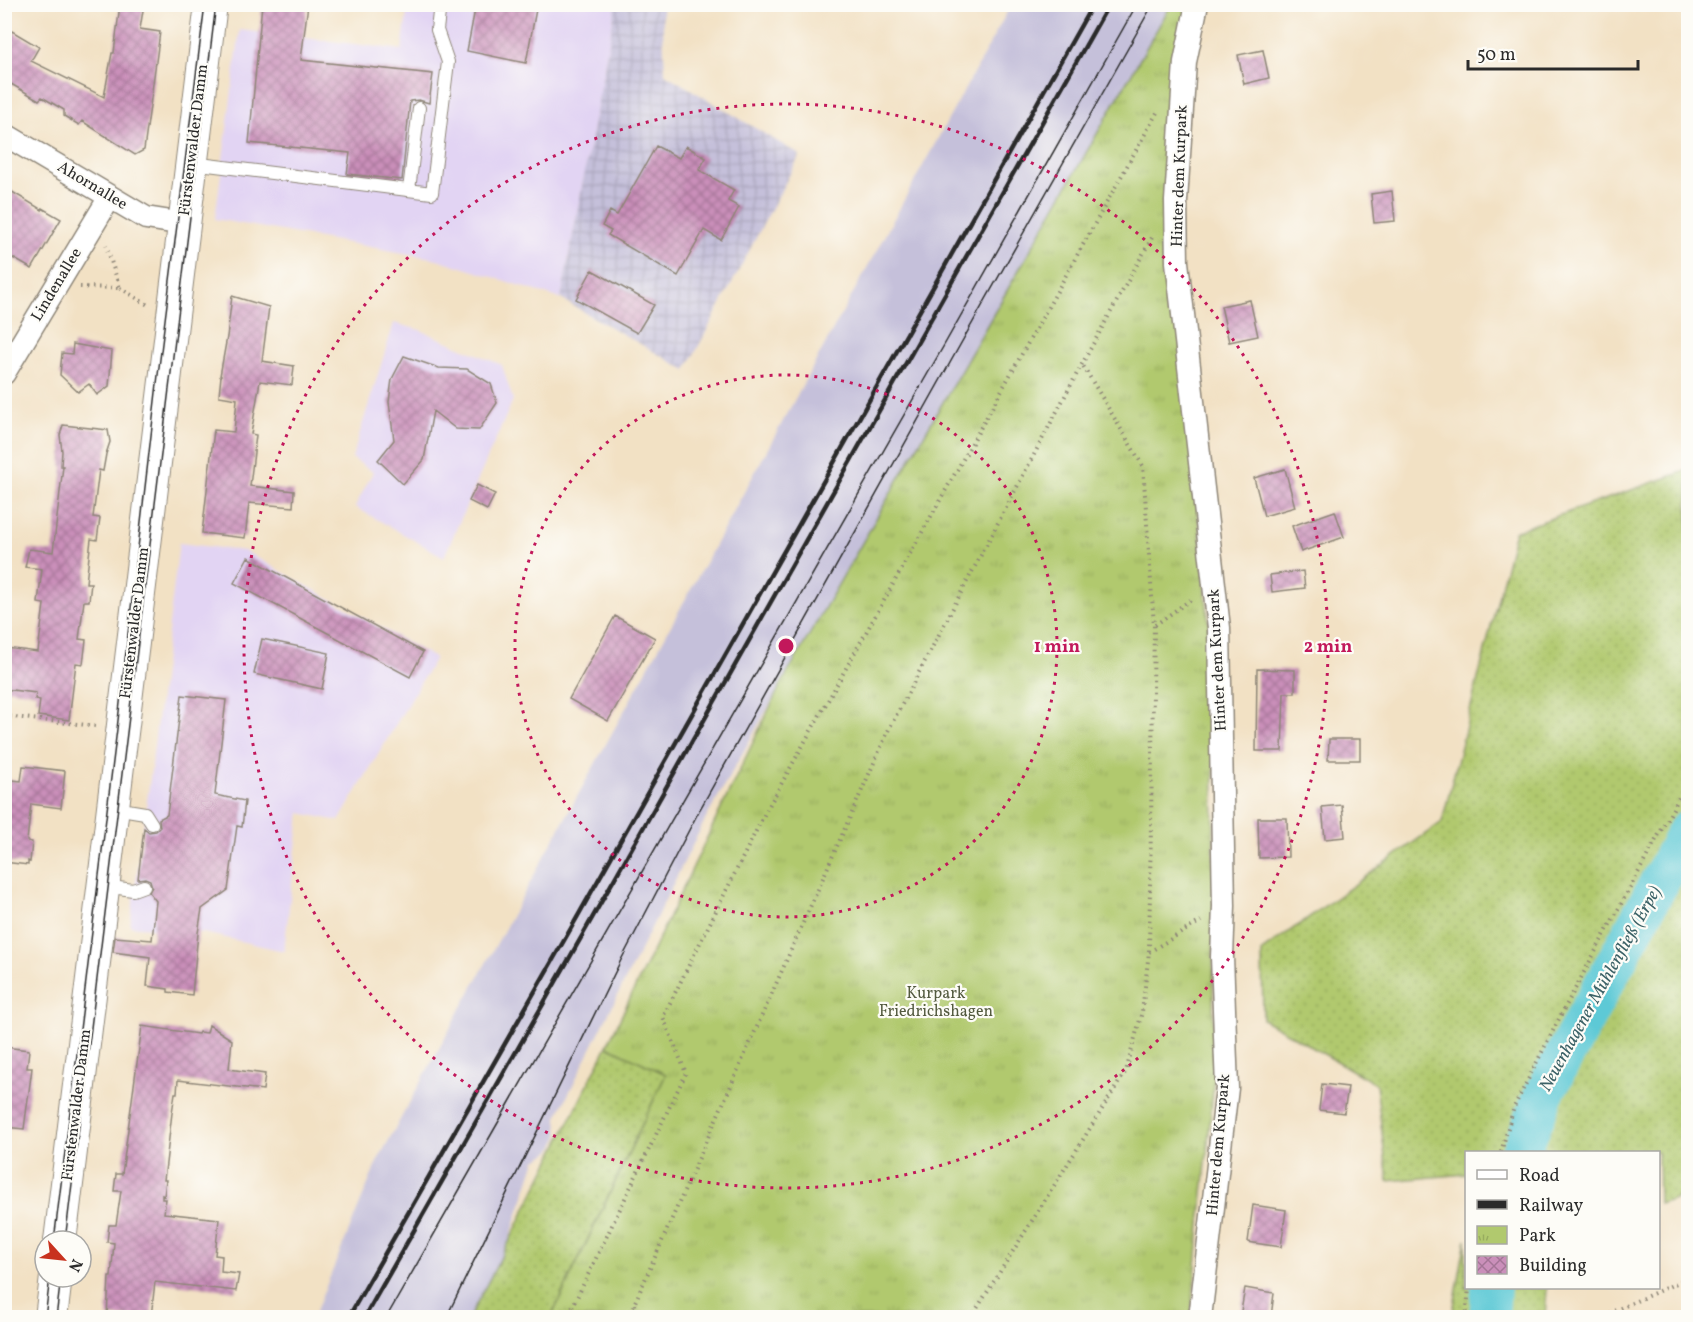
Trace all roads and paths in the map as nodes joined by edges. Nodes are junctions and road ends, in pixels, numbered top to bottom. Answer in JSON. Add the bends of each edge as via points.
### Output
{"nodes":[{"id":1,"x":211,"y":4,"type":"edge"},
{"id":2,"x":440,"y":4,"type":"edge"},
{"id":3,"x":1197,"y":4,"type":"edge"},
{"id":4,"x":1161,"y":104,"type":"dead end"},
{"id":5,"x":419,"y":108,"type":"dead end"},
{"id":6,"x":4,"y":134,"type":"edge"},
{"id":7,"x":191,"y":163,"type":"junction"},
{"id":8,"x":409,"y":190,"type":"junction"},
{"id":9,"x":110,"y":197,"type":"junction"},
{"id":10,"x":1176,"y":201,"type":"junction"},
{"id":11,"x":184,"y":224,"type":"junction"},
{"id":12,"x":102,"y":237,"type":"dead end"},
{"id":13,"x":74,"y":287,"type":"dead end"},
{"id":14,"x":120,"y":288,"type":"junction"},
{"id":15,"x":148,"y":305,"type":"dead end"},
{"id":16,"x":1082,"y":364,"type":"junction"},
{"id":17,"x":4,"y":373,"type":"edge"},
{"id":18,"x":1214,"y":583,"type":"junction"},
{"id":19,"x":1154,"y":626,"type":"junction"},
{"id":20,"x":4,"y":716,"type":"edge"},
{"id":21,"x":122,"y":729,"type":"junction"},
{"id":22,"x":1689,"y":781,"type":"edge"},
{"id":23,"x":113,"y":808,"type":"junction"},
{"id":24,"x":152,"y":824,"type":"dead end"},
{"id":25,"x":103,"y":886,"type":"junction"},
{"id":26,"x":144,"y":886,"type":"dead end"},
{"id":27,"x":1224,"y":906,"type":"junction"},
{"id":28,"x":1149,"y":952,"type":"junction"},
{"id":29,"x":1501,"y":1151,"type":"edge"},
{"id":30,"x":61,"y":1229,"type":"edge"},
{"id":31,"x":1689,"y":1278,"type":"edge"},
{"id":32,"x":54,"y":1289,"type":"edge"},
{"id":33,"x":1469,"y":1289,"type":"edge"},
{"id":34,"x":635,"y":1304,"type":"junction"},
{"id":35,"x":51,"y":1317,"type":"edge"},
{"id":36,"x":567,"y":1317,"type":"edge"},
{"id":37,"x":628,"y":1317,"type":"edge"},
{"id":38,"x":637,"y":1317,"type":"edge"},
{"id":39,"x":971,"y":1317,"type":"edge"},
{"id":40,"x":1200,"y":1317,"type":"edge"},
{"id":41,"x":1466,"y":1317,"type":"edge"},
{"id":42,"x":1598,"y":1317,"type":"edge"}],
"edges":[{"from":1,"to":7,"type":"main road","name":"Fürstenwalder Damm"},
{"from":2,"to":8,"type":"lane","via":[[437,30],[448,62],[432,193]]},
{"from":3,"to":10,"type":"street","name":"Hinter dem Kurpark","via":[[1185,62]]},
{"from":4,"to":36,"type":"path","via":[[765,813],[663,1017],[686,1073]]},
{"from":5,"to":8,"type":"lane"},
{"from":6,"to":9,"type":"street","name":"Ahornallee"},
{"from":7,"to":8,"type":"lane"},
{"from":7,"to":11,"type":"main road","name":"Fürstenwalder Damm"},
{"from":9,"to":11,"type":"street","name":"Ahornallee","via":[[146,218]]},
{"from":9,"to":17,"type":"street","name":"Lindenallee"},
{"from":10,"to":16,"type":"path"},
{"from":10,"to":18,"type":"street","name":"Hinter dem Kurpark","via":[[1177,262]]},
{"from":11,"to":21,"type":"main road","name":"Fürstenwalder Damm"},
{"from":12,"to":14,"type":"path"},
{"from":13,"to":14,"type":"path"},
{"from":14,"to":15,"type":"path"},
{"from":16,"to":19,"type":"path","via":[[1143,466]]},
{"from":16,"to":34,"type":"path","via":[[889,729]]},
{"from":18,"to":19,"type":"path"},
{"from":18,"to":27,"type":"street","name":"Hinter dem Kurpark","via":[[1219,628]]},
{"from":19,"to":28,"type":"path"},
{"from":20,"to":21,"type":"path"},
{"from":21,"to":23,"type":"main road","name":"Fürstenwalder Damm"},
{"from":22,"to":29,"type":"path","via":[[1514,1107]]},
{"from":23,"to":24,"type":"lane","via":[[145,813]]},
{"from":23,"to":25,"type":"main road","name":"Fürstenwalder Damm"},
{"from":25,"to":26,"type":"lane","via":[[133,890]]},
{"from":25,"to":30,"type":"main road","name":"Fürstenwalder Damm"},
{"from":27,"to":28,"type":"path"},
{"from":27,"to":40,"type":"street","name":"Hinter dem Kurpark","via":[[1227,1088]]},
{"from":28,"to":39,"type":"path","via":[[1142,1012],[1126,1071]]},
{"from":31,"to":42,"type":"path"},
{"from":32,"to":35,"type":"main road"},
{"from":33,"to":41,"type":"path"},
{"from":34,"to":37,"type":"path"},
{"from":34,"to":38,"type":"path"}]}
